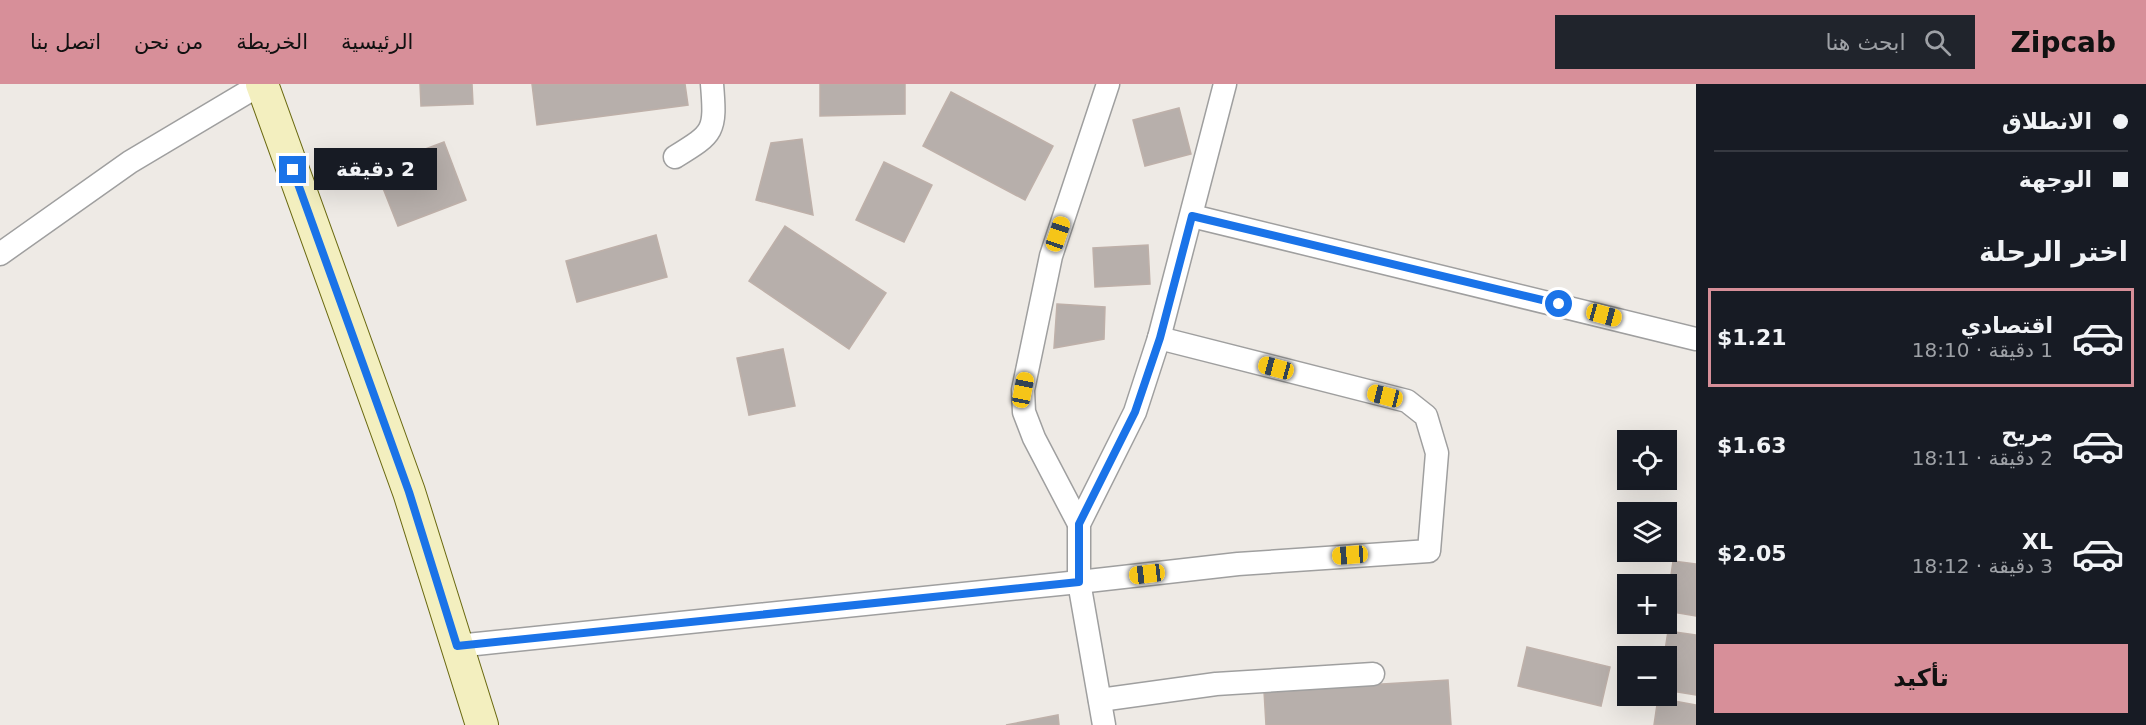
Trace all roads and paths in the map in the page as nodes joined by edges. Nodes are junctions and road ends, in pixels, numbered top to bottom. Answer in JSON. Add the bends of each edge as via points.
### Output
{"nodes":[{"id":1,"x":262,"y":84,"type":"edge"},
{"id":2,"x":712,"y":84,"type":"edge"},
{"id":3,"x":1108,"y":84,"type":"edge"},
{"id":4,"x":1226,"y":84,"type":"edge"},
{"id":5,"x":675,"y":158,"type":"dead end"},
{"id":6,"x":1192,"y":216,"type":"junction"},
{"id":7,"x":0,"y":254,"type":"edge"},
{"id":8,"x":1160,"y":338,"type":"junction"},
{"id":9,"x":1696,"y":339,"type":"edge"},
{"id":10,"x":1079,"y":524,"type":"junction"},
{"id":11,"x":1079,"y":582,"type":"junction"},
{"id":12,"x":457,"y":646,"type":"junction"},
{"id":13,"x":1373,"y":674,"type":"dead end"},
{"id":14,"x":1100,"y":700,"type":"junction"},
{"id":15,"x":482,"y":725,"type":"edge"},
{"id":16,"x":1104,"y":725,"type":"edge"}],
"edges":[{"from":1,"to":7,"type":"street","via":[[130,162]]},
{"from":1,"to":12,"type":"main road","via":[[409,492]]},
{"from":2,"to":5,"type":"street","via":[[714,108],[706,138]]},
{"from":3,"to":10,"type":"street","via":[[1051,256],[1023,390],[1024,412],[1034,438]]},
{"from":4,"to":6,"type":"street"},
{"from":6,"to":8,"type":"street"},
{"from":6,"to":9,"type":"street"},
{"from":8,"to":10,"type":"street","via":[[1135,412]]},
{"from":8,"to":11,"type":"street","via":[[1407,401],[1426,416],[1437,453],[1429,551],[1238,564]]},
{"from":10,"to":11,"type":"street"},
{"from":11,"to":12,"type":"street"},
{"from":11,"to":14,"type":"street"},
{"from":12,"to":15,"type":"main road"},
{"from":13,"to":14,"type":"street","via":[[1216,684]]},
{"from":14,"to":16,"type":"street"}]}
